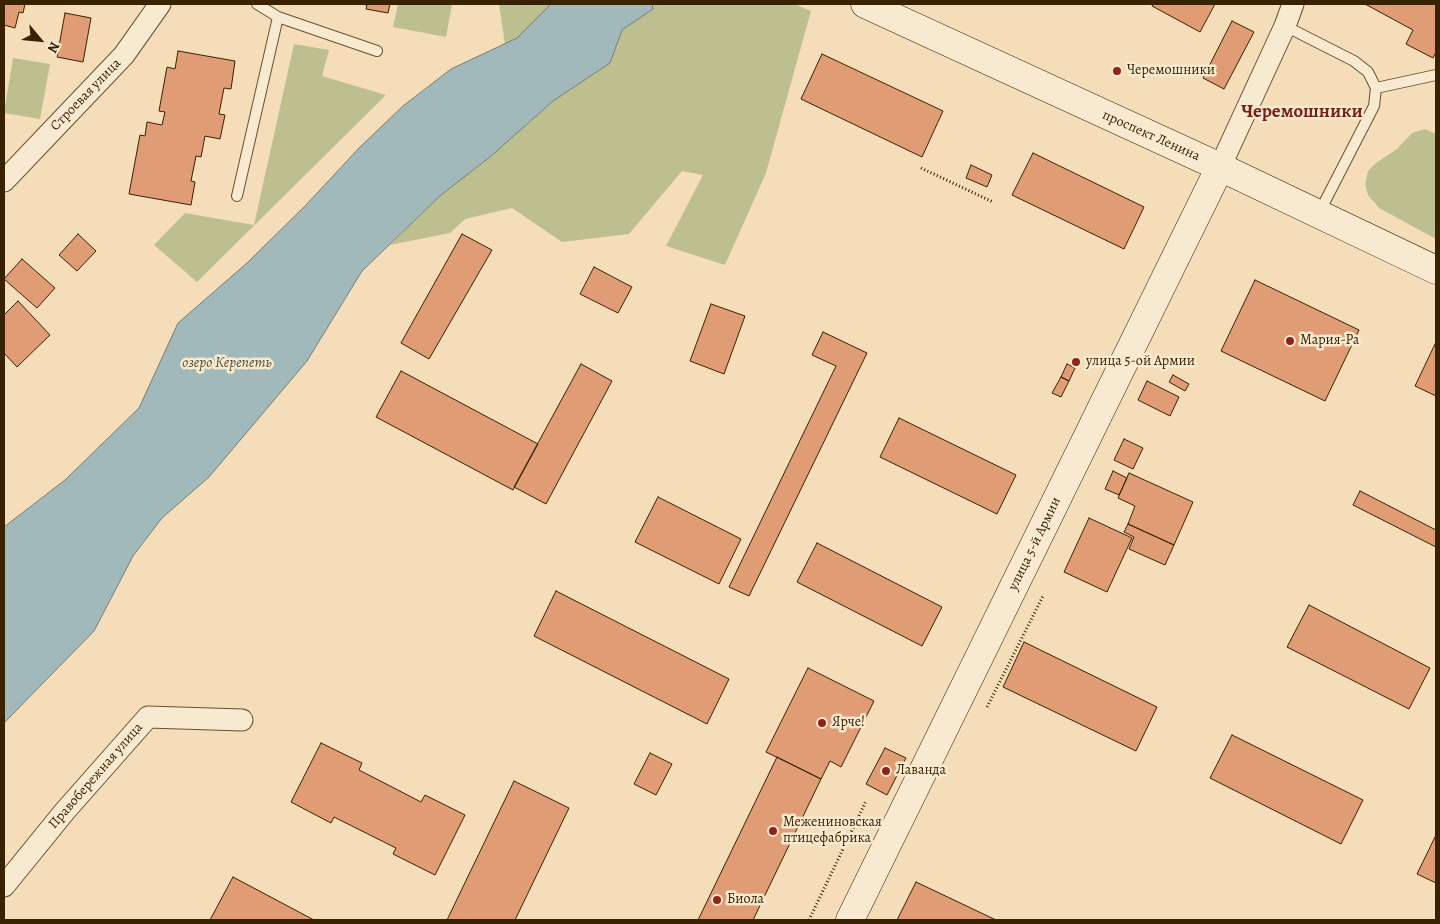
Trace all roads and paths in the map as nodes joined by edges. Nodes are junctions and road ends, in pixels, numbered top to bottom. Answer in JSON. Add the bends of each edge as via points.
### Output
{"nodes":[{"id":1,"x":160,"y":4,"type":"edge"},
{"id":2,"x":257,"y":4,"type":"edge"},
{"id":3,"x":865,"y":4,"type":"edge"},
{"id":4,"x":1293,"y":4,"type":"edge"},
{"id":5,"x":278,"y":17,"type":"junction"},
{"id":6,"x":1285,"y":26,"type":"junction"},
{"id":7,"x":377,"y":51,"type":"dead end"},
{"id":8,"x":1436,"y":75,"type":"edge"},
{"id":9,"x":1376,"y":88,"type":"junction"},
{"id":10,"x":1220,"y":167,"type":"junction"},
{"id":11,"x":921,"y":168,"type":"dead end"},
{"id":12,"x":4,"y":181,"type":"edge"},
{"id":13,"x":237,"y":196,"type":"dead end"},
{"id":14,"x":993,"y":202,"type":"dead end"},
{"id":15,"x":1318,"y":214,"type":"junction"},
{"id":16,"x":1436,"y":270,"type":"edge"},
{"id":17,"x":242,"y":720,"type":"dead end"},
{"id":18,"x":866,"y":801,"type":"dead end"},
{"id":19,"x":4,"y":886,"type":"edge"},
{"id":20,"x":809,"y":920,"type":"edge"},
{"id":21,"x":850,"y":920,"type":"edge"}],
"edges":[{"from":1,"to":12,"type":"street","name":"Строевая улица","via":[[124,55]]},
{"from":2,"to":5,"type":"lane"},
{"from":3,"to":10,"type":"main road","name":"проспект Ленина"},
{"from":4,"to":6,"type":"street"},
{"from":5,"to":7,"type":"lane"},
{"from":5,"to":13,"type":"lane"},
{"from":6,"to":9,"type":"lane","via":[[1354,61],[1368,72]]},
{"from":6,"to":10,"type":"street"},
{"from":8,"to":9,"type":"lane"},
{"from":9,"to":15,"type":"lane","via":[[1374,106]]},
{"from":10,"to":15,"type":"main road","name":"проспект Ленина"},
{"from":10,"to":21,"type":"main road","name":"улица 5-й Армии"},
{"from":11,"to":14,"type":"path"},
{"from":15,"to":16,"type":"main road","name":"проспект Ленина"},
{"from":17,"to":19,"type":"street","name":"Правобережная улица","via":[[148,717]]},
{"from":18,"to":20,"type":"path"}]}
